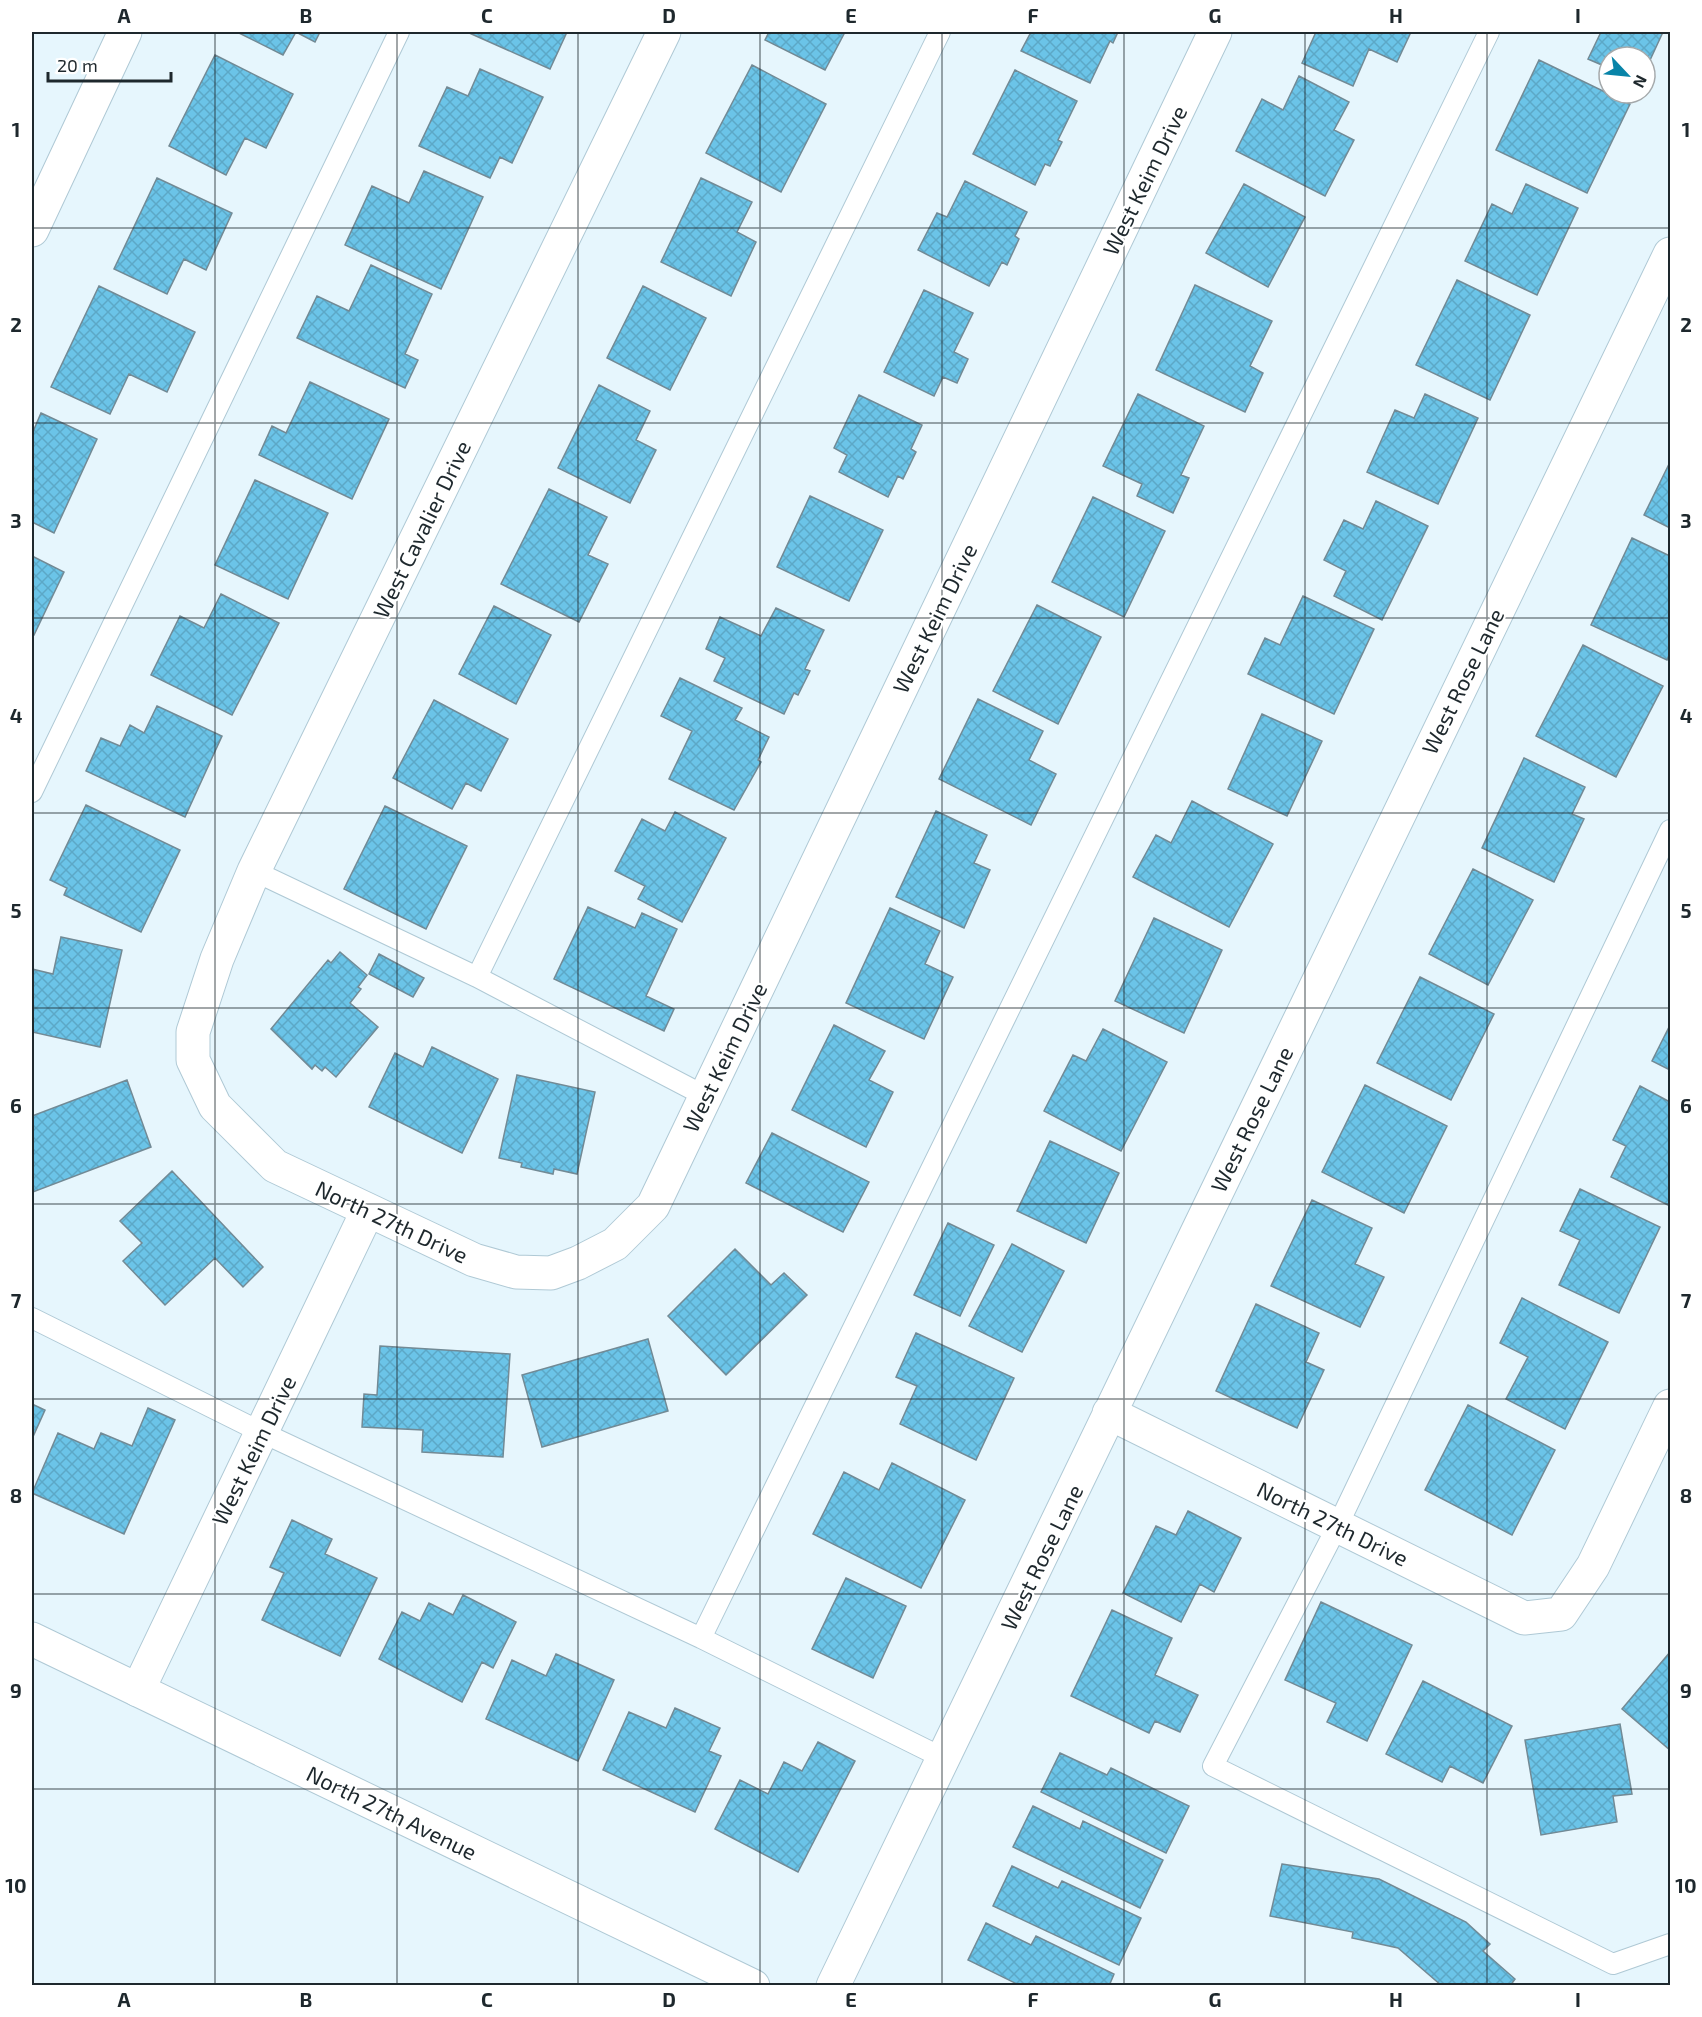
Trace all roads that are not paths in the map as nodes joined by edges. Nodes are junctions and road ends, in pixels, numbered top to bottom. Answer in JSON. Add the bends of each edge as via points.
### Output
{"nodes":[{"id":1,"x":125,"y":32,"type":"edge"},
{"id":2,"x":399,"y":32,"type":"edge"},
{"id":3,"x":664,"y":32,"type":"edge"},
{"id":4,"x":940,"y":32,"type":"edge"},
{"id":5,"x":1215,"y":32,"type":"edge"},
{"id":6,"x":1489,"y":32,"type":"edge"},
{"id":7,"x":32,"y":230,"type":"edge"},
{"id":8,"x":1671,"y":254,"type":"edge"},
{"id":9,"x":32,"y":792,"type":"edge"},
{"id":10,"x":1671,"y":830,"type":"edge"},
{"id":11,"x":254,"y":871,"type":"junction"},
{"id":12,"x":477,"y":977,"type":"junction"},
{"id":13,"x":193,"y":1032,"type":"joint"},
{"id":14,"x":705,"y":1096,"type":"junction"},
{"id":15,"x":653,"y":1206,"type":"joint"},
{"id":16,"x":368,"y":1210,"type":"junction"},
{"id":17,"x":32,"y":1318,"type":"edge"},
{"id":18,"x":1671,"y":1406,"type":"edge"},
{"id":19,"x":1109,"y":1413,"type":"junction"},
{"id":20,"x":261,"y":1432,"type":"junction"},
{"id":21,"x":1338,"y":1525,"type":"junction"},
{"id":22,"x":701,"y":1638,"type":"junction"},
{"id":23,"x":32,"y":1639,"type":"edge"},
{"id":24,"x":138,"y":1690,"type":"junction"},
{"id":25,"x":943,"y":1758,"type":"junction"},
{"id":26,"x":1671,"y":1944,"type":"edge"},
{"id":27,"x":753,"y":1986,"type":"edge"},
{"id":28,"x":833,"y":1986,"type":"edge"}],
"edges":[{"from":1,"to":7,"type":"street"},
{"from":2,"to":9,"type":"lane"},
{"from":3,"to":11,"type":"street","name":"West Cavalier Drive"},
{"from":4,"to":12,"type":"lane"},
{"from":5,"to":14,"type":"street","name":"West Keim Drive"},
{"from":6,"to":22,"type":"lane"},
{"from":8,"to":19,"type":"street","name":"West Rose Lane"},
{"from":10,"to":21,"type":"lane"},
{"from":11,"to":12,"type":"lane"},
{"from":11,"to":13,"type":"street","name":"West Cavalier Drive","via":[[217,959]]},
{"from":12,"to":14,"type":"lane"},
{"from":13,"to":16,"type":"street","name":"North 27th Drive","via":[[193,1060],[215,1106],[244,1137],[275,1166]]},
{"from":14,"to":15,"type":"street","name":"West Keim Drive"},
{"from":15,"to":16,"type":"street","name":"North 27th Drive","via":[[615,1244],[551,1273],[516,1272],[474,1260]]},
{"from":16,"to":20,"type":"street","name":"West Keim Drive"},
{"from":17,"to":20,"type":"lane"},
{"from":18,"to":21,"type":"street","name":"North 27th Drive","via":[[1593,1566],[1561,1614],[1524,1618]]},
{"from":19,"to":21,"type":"street","name":"North 27th Drive"},
{"from":19,"to":25,"type":"street","name":"West Rose Lane"},
{"from":20,"to":22,"type":"lane"},
{"from":20,"to":24,"type":"street","name":"West Keim Drive"},
{"from":21,"to":26,"type":"lane","via":[[1213,1766],[1613,1964]]},
{"from":22,"to":25,"type":"lane"},
{"from":23,"to":24,"type":"street","name":"North 27th Avenue"},
{"from":24,"to":27,"type":"street","name":"North 27th Avenue"},
{"from":25,"to":28,"type":"street","name":"West Rose Lane"}]}
